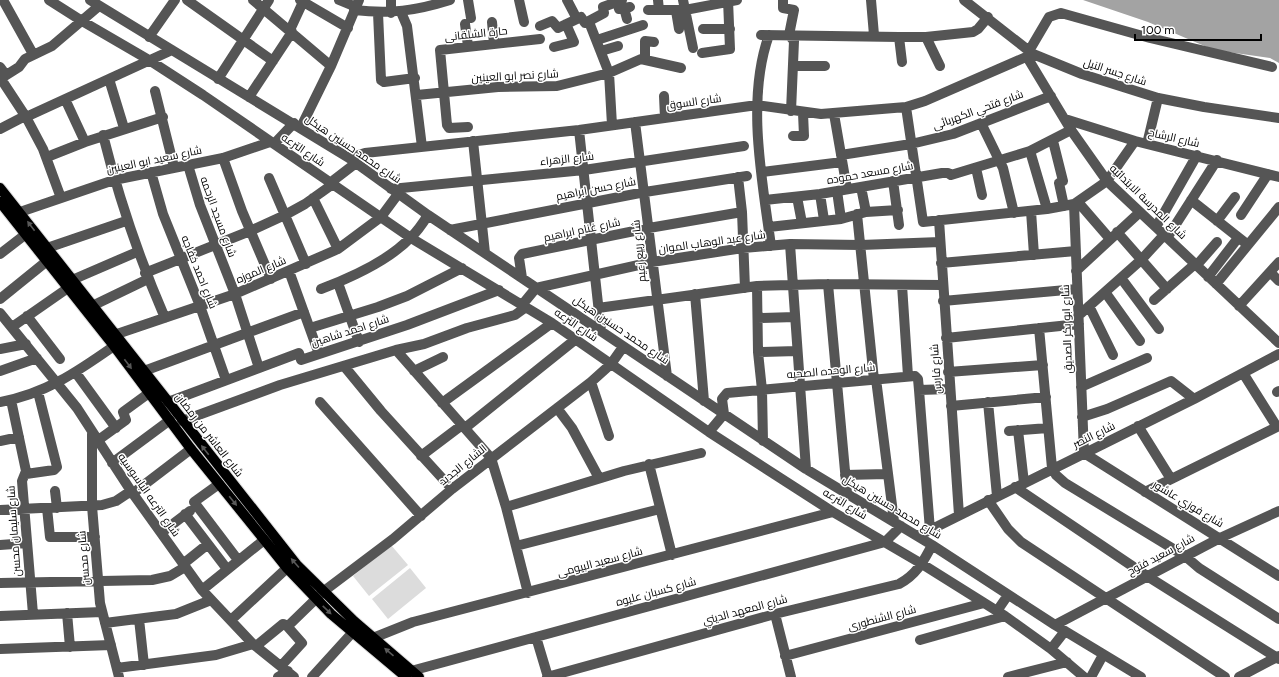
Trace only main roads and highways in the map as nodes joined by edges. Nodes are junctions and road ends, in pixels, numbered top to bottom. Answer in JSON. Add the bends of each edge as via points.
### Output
{"nodes":[{"id":1,"x":0,"y":188,"type":"edge"},
{"id":2,"x":0,"y":202,"type":"edge"},
{"id":3,"x":3,"y":213,"type":"edge"},
{"id":4,"x":70,"y":284,"type":"junction"},
{"id":5,"x":216,"y":464,"type":"junction"},
{"id":6,"x":208,"y":470,"type":"junction"},
{"id":7,"x":406,"y":675,"type":"edge"}],
"edges":[{"from":4,"to":1,"type":"main road","name":"شارع العاشر من رمضان","one_way":true,"via":[[47,248]]},
{"from":2,"to":3,"type":"main road","name":"شارع العاشر من رمضان"},
{"from":3,"to":4,"type":"main road","name":"شارع العاشر من رمضان","via":[[26,234],[47,261]]},
{"from":5,"to":4,"type":"main road","name":"شارع العاشر من رمضان","one_way":true,"via":[[92,306]]},
{"from":4,"to":6,"type":"main road","name":"شارع العاشر من رمضان","one_way":true},
{"from":5,"to":6,"type":"main road"},
{"from":7,"to":5,"type":"main road","name":"شارع العاشر من رمضان","one_way":true,"via":[[373,638],[293,560]]},
{"from":6,"to":7,"type":"main road","name":"شارع العاشر من رمضان","one_way":true,"via":[[287,568],[316,599],[352,633]]}]}
